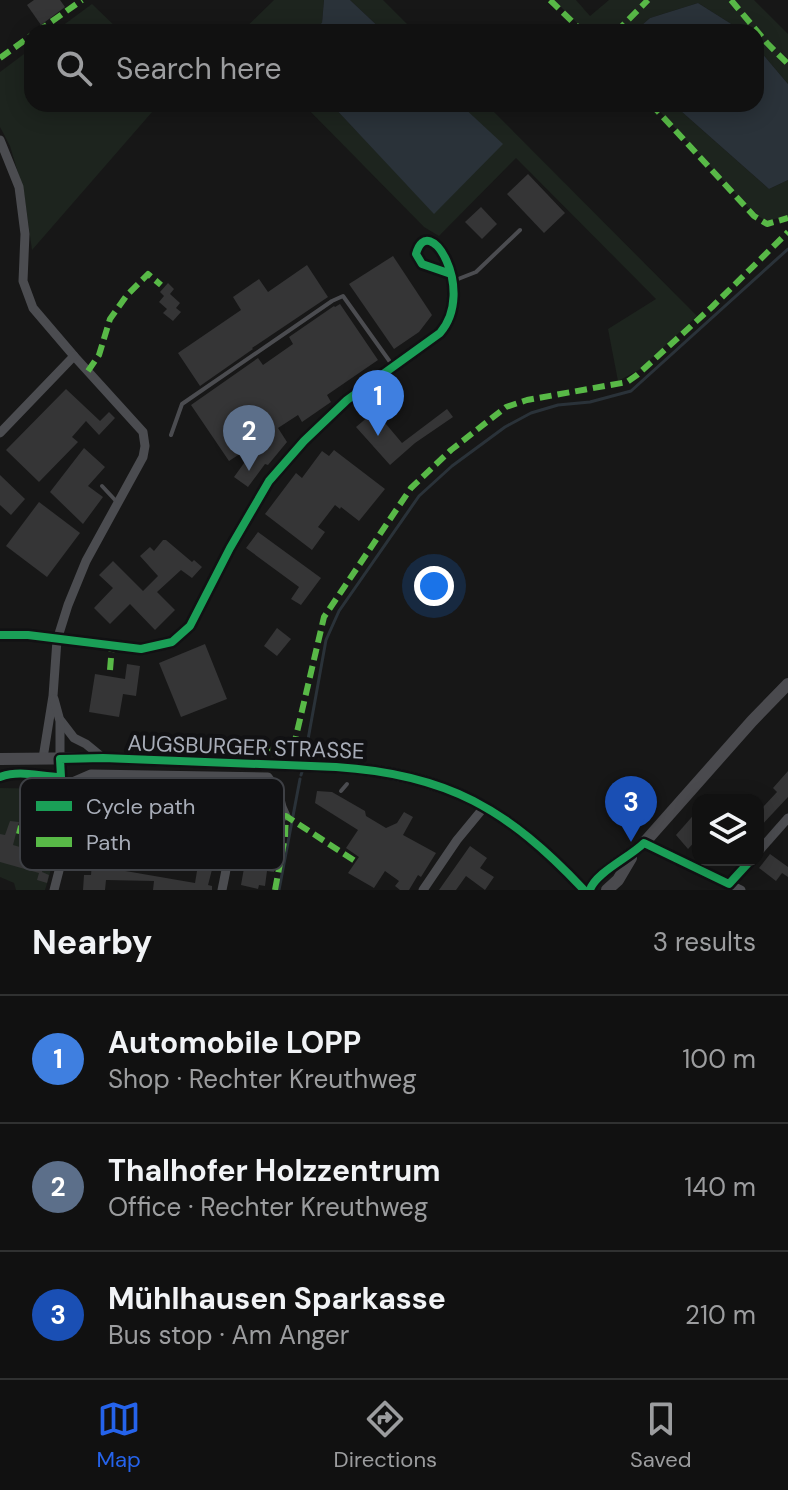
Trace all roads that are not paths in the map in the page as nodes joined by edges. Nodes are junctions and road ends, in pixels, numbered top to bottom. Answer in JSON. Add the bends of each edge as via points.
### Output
{"nodes":[{"id":1,"x":0,"y":140,"type":"edge"},
{"id":2,"x":520,"y":230,"type":"dead end"},
{"id":3,"x":452,"y":278,"type":"joint"},
{"id":4,"x":74,"y":356,"type":"junction"},
{"id":5,"x":393,"y":366,"type":"junction"},
{"id":6,"x":0,"y":433,"type":"edge"},
{"id":7,"x":171,"y":435,"type":"dead end"},
{"id":8,"x":102,"y":486,"type":"dead end"},
{"id":9,"x":118,"y":503,"type":"junction"},
{"id":10,"x":0,"y":635,"type":"edge"},
{"id":11,"x":57,"y":640,"type":"junction"},
{"id":12,"x":788,"y":684,"type":"edge"},
{"id":13,"x":53,"y":696,"type":"junction"},
{"id":14,"x":60,"y":721,"type":"junction"},
{"id":15,"x":43,"y":758,"type":"junction"},
{"id":16,"x":103,"y":758,"type":"junction"},
{"id":17,"x":0,"y":759,"type":"edge"},
{"id":18,"x":60,"y":759,"type":"junction"},
{"id":19,"x":61,"y":778,"type":"edge"},
{"id":20,"x":82,"y":778,"type":"edge"},
{"id":21,"x":269,"y":778,"type":"edge"},
{"id":22,"x":347,"y":784,"type":"dead end"},
{"id":23,"x":341,"y":791,"type":"dead end"},
{"id":24,"x":485,"y":806,"type":"junction"},
{"id":25,"x":284,"y":812,"type":"edge"},
{"id":26,"x":286,"y":816,"type":"dead end"},
{"id":27,"x":788,"y":818,"type":"edge"},
{"id":28,"x":644,"y":843,"type":"junction"},
{"id":29,"x":764,"y":845,"type":"edge"},
{"id":30,"x":634,"y":853,"type":"junction"},
{"id":31,"x":746,"y":866,"type":"edge"},
{"id":32,"x":59,"y":870,"type":"edge"},
{"id":33,"x":225,"y":870,"type":"edge"},
{"id":34,"x":729,"y":884,"type":"junction"},
{"id":35,"x":618,"y":885,"type":"edge"},
{"id":36,"x":54,"y":890,"type":"edge"},
{"id":37,"x":222,"y":890,"type":"edge"},
{"id":38,"x":423,"y":890,"type":"edge"},
{"id":39,"x":587,"y":890,"type":"edge"},
{"id":40,"x":607,"y":890,"type":"edge"},
{"id":41,"x":741,"y":890,"type":"edge"}],
"edges":[{"from":1,"to":4,"type":"street","via":[[19,187],[23,281],[33,308]]},
{"from":2,"to":3,"type":"lane","via":[[476,272]]},
{"from":3,"to":5,"type":"street","via":[[453,309],[445,327]]},
{"from":4,"to":6,"type":"street"},
{"from":4,"to":9,"type":"street","via":[[143,432],[143,457]]},
{"from":5,"to":7,"type":"lane","via":[[343,296],[182,404]]},
{"from":5,"to":11,"type":"street","via":[[347,400],[269,481],[190,626],[172,642],[141,649]]},
{"from":8,"to":9,"type":"lane"},
{"from":9,"to":11,"type":"street","via":[[86,561]]},
{"from":10,"to":11,"type":"street"},
{"from":11,"to":13,"type":"street"},
{"from":12,"to":28,"type":"main road"},
{"from":13,"to":14,"type":"street"},
{"from":13,"to":15,"type":"street"},
{"from":14,"to":16,"type":"street"},
{"from":14,"to":18,"type":"street"},
{"from":15,"to":17,"type":"main road","name":"AUGSBURGER STRASSE"},
{"from":15,"to":18,"type":"main road","name":"AUGSBURGER STRASSE"},
{"from":16,"to":18,"type":"main road","name":"AUGSBURGER STRASSE"},
{"from":16,"to":24,"type":"main road","name":"AUGSBURGER STRASSE","via":[[365,769],[450,788]]},
{"from":18,"to":19,"type":"street"},
{"from":20,"to":21,"type":"street"},
{"from":22,"to":23,"type":"lane"},
{"from":24,"to":38,"type":"street"},
{"from":24,"to":39,"type":"main road","name":"AUGSBURGER STRASSE","via":[[528,836]]},
{"from":25,"to":26,"type":"street"},
{"from":27,"to":29,"type":"street"},
{"from":28,"to":30,"type":"main road"},
{"from":28,"to":34,"type":"street"},
{"from":30,"to":35,"type":"main road"},
{"from":30,"to":39,"type":"main road"},
{"from":31,"to":34,"type":"street"},
{"from":32,"to":36,"type":"street"},
{"from":33,"to":37,"type":"street"},
{"from":34,"to":41,"type":"street"},
{"from":35,"to":40,"type":"main road"}]}
